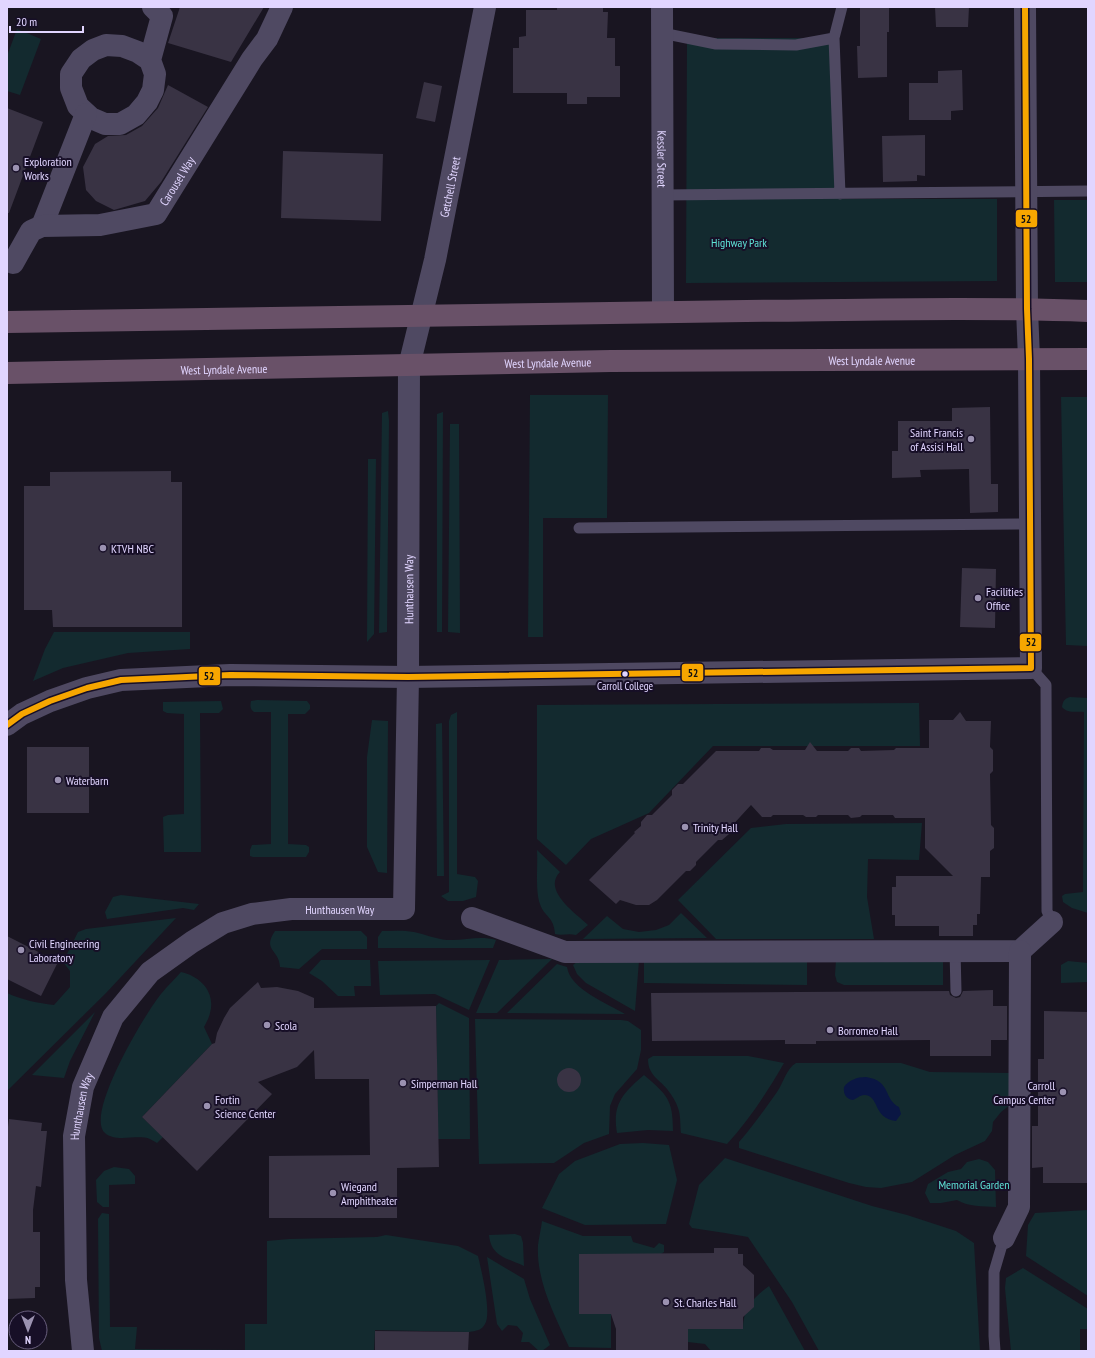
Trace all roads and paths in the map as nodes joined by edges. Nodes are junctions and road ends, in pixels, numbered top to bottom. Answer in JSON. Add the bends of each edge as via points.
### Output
{"nodes":[{"id":1,"x":153,"y":7,"type":"edge"},
{"id":2,"x":282,"y":7,"type":"edge"},
{"id":3,"x":485,"y":7,"type":"edge"},
{"id":4,"x":662,"y":7,"type":"edge"},
{"id":5,"x":842,"y":7,"type":"edge"},
{"id":6,"x":1025,"y":7,"type":"edge"},
{"id":7,"x":662,"y":32,"type":"junction"},
{"id":8,"x":834,"y":38,"type":"junction"},
{"id":9,"x":150,"y":60,"type":"junction"},
{"id":10,"x":86,"y":114,"type":"junction"},
{"id":11,"x":1026,"y":191,"type":"junction"},
{"id":12,"x":1088,"y":191,"type":"edge"},
{"id":13,"x":840,"y":194,"type":"junction"},
{"id":14,"x":662,"y":195,"type":"junction"},
{"id":15,"x":42,"y":226,"type":"junction"},
{"id":16,"x":13,"y":263,"type":"dead end"},
{"id":17,"x":1027,"y":309,"type":"junction"},
{"id":18,"x":1088,"y":311,"type":"edge"},
{"id":19,"x":663,"y":312,"type":"junction"},
{"id":20,"x":422,"y":314,"type":"junction"},
{"id":21,"x":7,"y":322,"type":"edge"},
{"id":22,"x":1030,"y":359,"type":"junction"},
{"id":23,"x":1088,"y":359,"type":"edge"},
{"id":24,"x":409,"y":366,"type":"junction"},
{"id":25,"x":7,"y":373,"type":"edge"},
{"id":26,"x":1030,"y":524,"type":"junction"},
{"id":27,"x":578,"y":528,"type":"dead end"},
{"id":28,"x":1031,"y":668,"type":"junction"},
{"id":29,"x":408,"y":677,"type":"junction"},
{"id":30,"x":7,"y":725,"type":"edge"},
{"id":31,"x":472,"y":918,"type":"dead end"},
{"id":32,"x":1052,"y":922,"type":"joint"},
{"id":33,"x":955,"y":951,"type":"junction"},
{"id":34,"x":1020,"y":951,"type":"junction"},
{"id":35,"x":956,"y":991,"type":"dead end"},
{"id":36,"x":1004,"y":1238,"type":"joint"},
{"id":37,"x":83,"y":1351,"type":"edge"},
{"id":38,"x":995,"y":1351,"type":"edge"}],
"edges":[{"from":1,"to":9,"type":"street","via":[[162,16]]},
{"from":2,"to":15,"type":"street","name":"Carousel Way","via":[[266,39],[156,214],[100,225]]},
{"from":3,"to":20,"type":"street","name":"Getchell Street"},
{"from":4,"to":7,"type":"street","name":"Kessler Street"},
{"from":5,"to":8,"type":"lane"},
{"from":6,"to":11,"type":"street"},
{"from":7,"to":8,"type":"lane","via":[[716,44],[796,45]]},
{"from":7,"to":14,"type":"street","name":"Kessler Street"},
{"from":8,"to":13,"type":"lane"},
{"from":9,"to":10,"type":"street","via":[[155,74],[153,90],[136,115],[120,124],[105,124]]},
{"from":9,"to":10,"type":"street","via":[[122,46],[106,45],[81,59],[71,74],[71,88],[78,106]]},
{"from":10,"to":15,"type":"street"},
{"from":11,"to":12,"type":"lane"},
{"from":11,"to":13,"type":"lane"},
{"from":11,"to":17,"type":"street"},
{"from":13,"to":14,"type":"lane"},
{"from":14,"to":19,"type":"street","name":"Kessler Street"},
{"from":15,"to":16,"type":"street","via":[[31,231]]},
{"from":17,"to":18,"type":"highway"},
{"from":17,"to":19,"type":"highway"},
{"from":17,"to":22,"type":"street"},
{"from":19,"to":20,"type":"highway"},
{"from":20,"to":21,"type":"highway"},
{"from":20,"to":24,"type":"street","name":"Getchell Street"},
{"from":22,"to":23,"type":"highway","name":"West Lyndale Avenue"},
{"from":22,"to":24,"type":"highway","name":"West Lyndale Avenue","via":[[619,361]]},
{"from":22,"to":26,"type":"street"},
{"from":24,"to":25,"type":"highway","name":"West Lyndale Avenue"},
{"from":24,"to":29,"type":"street","name":"Hunthausen Way"},
{"from":26,"to":27,"type":"lane"},
{"from":26,"to":28,"type":"street"},
{"from":28,"to":29,"type":"street"},
{"from":28,"to":32,"type":"lane","via":[[1046,685],[1047,911]]},
{"from":29,"to":30,"type":"street","via":[[230,675],[121,680],[50,701],[22,714]]},
{"from":29,"to":37,"type":"street","name":"Hunthausen Way","via":[[404,909],[291,909],[252,914],[223,923],[150,972],[113,1017],[83,1087],[74,1136],[76,1280]]},
{"from":31,"to":33,"type":"street","via":[[565,952]]},
{"from":32,"to":34,"type":"street"},
{"from":33,"to":34,"type":"street"},
{"from":33,"to":35,"type":"lane"},
{"from":34,"to":36,"type":"street","via":[[1020,1207]]},
{"from":36,"to":38,"type":"lane","via":[[994,1272]]}]}
